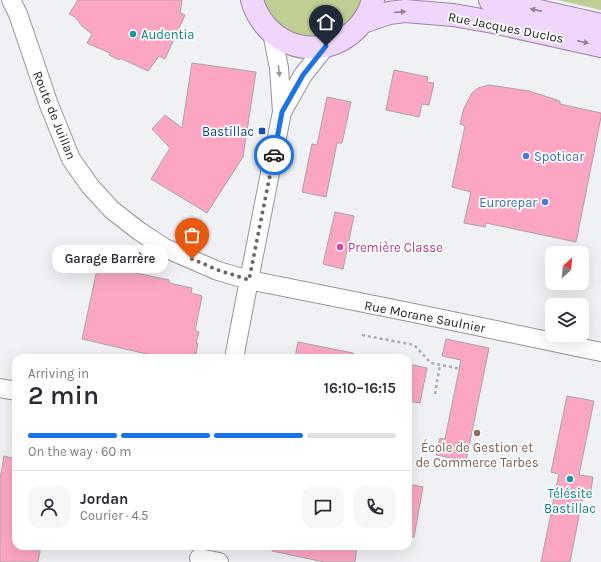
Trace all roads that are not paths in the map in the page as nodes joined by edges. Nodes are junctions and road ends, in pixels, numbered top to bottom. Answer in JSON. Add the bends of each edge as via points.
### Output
{"nodes":[{"id":1,"x":11,"y":0,"type":"edge"},
{"id":2,"x":251,"y":0,"type":"edge"},
{"id":3,"x":373,"y":0,"type":"edge"},
{"id":4,"x":490,"y":0,"type":"edge"},
{"id":5,"x":363,"y":22,"type":"junction"},
{"id":6,"x":601,"y":25,"type":"edge"},
{"id":7,"x":272,"y":32,"type":"junction"},
{"id":8,"x":326,"y":46,"type":"junction"},
{"id":9,"x":601,"y":46,"type":"edge"},
{"id":10,"x":282,"y":112,"type":"junction"},
{"id":11,"x":249,"y":280,"type":"junction"},
{"id":12,"x":601,"y":352,"type":"edge"},
{"id":13,"x":235,"y":354,"type":"edge"},
{"id":14,"x":0,"y":388,"type":"edge"},
{"id":15,"x":12,"y":390,"type":"edge"},
{"id":16,"x":199,"y":555,"type":"edge"},
{"id":17,"x":219,"y":562,"type":"edge"}],
"edges":[{"from":1,"to":11,"type":"street","name":"Route de Juillan","via":[[71,159],[90,186],[112,210],[165,248]]},
{"from":2,"to":7,"type":"main road","via":[[259,18]]},
{"from":3,"to":5,"type":"main road"},
{"from":6,"to":4,"type":"main road","name":"Rue Jacques Duclos","one_way":true},
{"from":5,"to":8,"type":"main road","via":[[353,33]]},
{"from":5,"to":9,"type":"main road","name":"Rue Jacques Duclos","one_way":true,"via":[[389,13],[453,15]]},
{"from":7,"to":8,"type":"main road","via":[[288,42],[307,47]]},
{"from":7,"to":10,"type":"street","one_way":true,"via":[[279,68]]},
{"from":8,"to":10,"type":"street","via":[[303,75]]},
{"from":10,"to":11,"type":"street"},
{"from":11,"to":12,"type":"street","name":"Rue Morane Saulnier"},
{"from":11,"to":13,"type":"street"},
{"from":14,"to":15,"type":"street"},
{"from":16,"to":17,"type":"street"}]}
